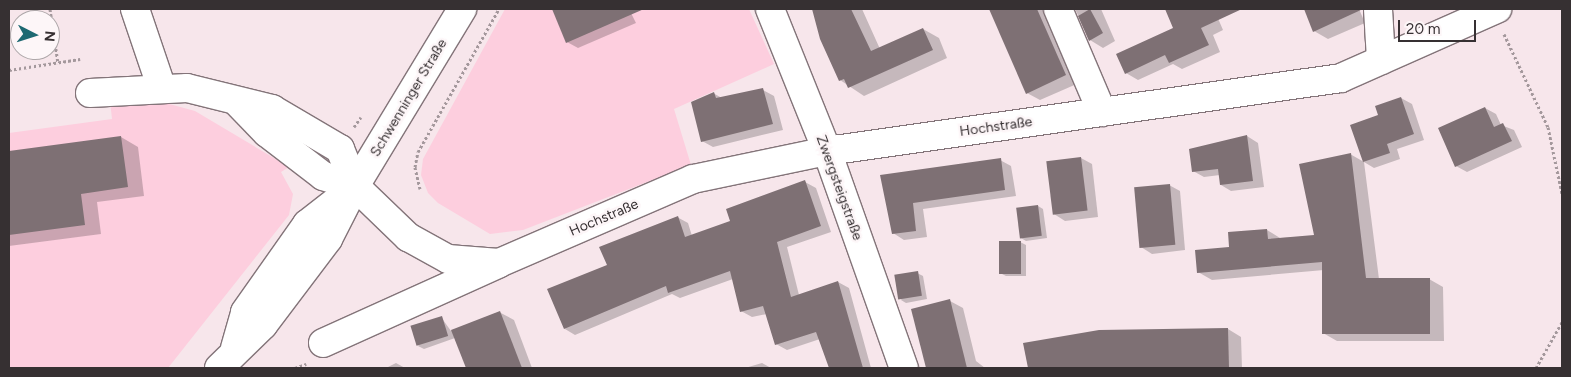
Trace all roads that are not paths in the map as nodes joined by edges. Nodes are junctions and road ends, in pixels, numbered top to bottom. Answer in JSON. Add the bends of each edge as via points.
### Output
{"nodes":[{"id":1,"x":135,"y":9,"type":"edge"},
{"id":2,"x":462,"y":9,"type":"edge"},
{"id":3,"x":770,"y":9,"type":"edge"},
{"id":4,"x":1058,"y":9,"type":"edge"},
{"id":5,"x":1378,"y":9,"type":"edge"},
{"id":6,"x":1495,"y":10,"type":"edge"},
{"id":7,"x":1381,"y":60,"type":"junction"},
{"id":8,"x":161,"y":86,"type":"junction"},
{"id":9,"x":90,"y":93,"type":"dead end"},
{"id":10,"x":1102,"y":112,"type":"junction"},
{"id":11,"x":827,"y":151,"type":"junction"},
{"id":12,"x":355,"y":186,"type":"junction"},
{"id":13,"x":499,"y":263,"type":"junction"},
{"id":14,"x":323,"y":344,"type":"dead end"},
{"id":15,"x":227,"y":358,"type":"edge"},
{"id":16,"x":904,"y":368,"type":"edge"}],
"edges":[{"from":1,"to":8,"type":"street"},
{"from":2,"to":12,"type":"street","name":"Schwenninger Straße"},
{"from":3,"to":11,"type":"street","name":"Zwergsteigstraße"},
{"from":4,"to":10,"type":"street"},
{"from":5,"to":7,"type":"street"},
{"from":6,"to":7,"type":"street","name":"Hochstraße"},
{"from":7,"to":10,"type":"street","name":"Hochstraße","via":[[1341,78]]},
{"from":8,"to":9,"type":"street"},
{"from":8,"to":12,"type":"street","via":[[211,93],[239,104],[272,109],[320,135],[340,150]]},
{"from":10,"to":11,"type":"street","name":"Hochstraße"},
{"from":11,"to":13,"type":"street","name":"Hochstraße","via":[[693,180]]},
{"from":11,"to":16,"type":"street","name":"Zwergsteigstraße"},
{"from":12,"to":13,"type":"street","name":"Hochstraße","via":[[408,237],[448,259]]},
{"from":12,"to":15,"type":"street","name":"Schwenninger Straße","via":[[307,224],[245,312]]},
{"from":13,"to":14,"type":"street","name":"Hochstraße"}]}
